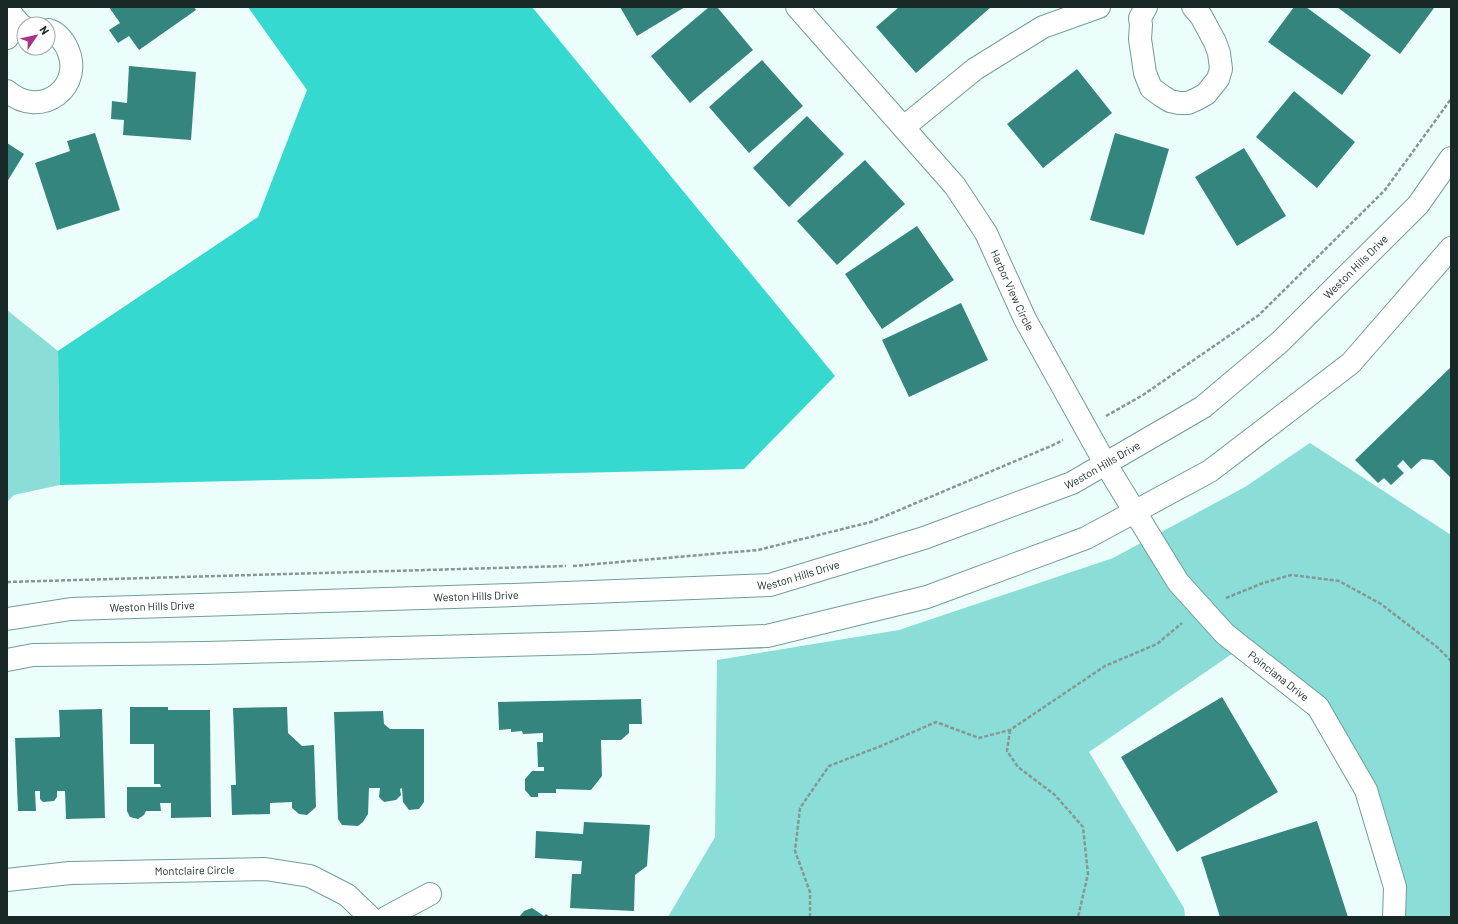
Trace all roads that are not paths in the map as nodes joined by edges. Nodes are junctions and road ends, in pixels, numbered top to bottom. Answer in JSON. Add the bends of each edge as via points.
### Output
{"nodes":[{"id":1,"x":797,"y":7,"type":"edge"},
{"id":2,"x":1099,"y":7,"type":"edge"},
{"id":3,"x":1146,"y":7,"type":"edge"},
{"id":4,"x":1193,"y":7,"type":"edge"},
{"id":5,"x":7,"y":9,"type":"edge"},
{"id":6,"x":16,"y":27,"type":"edge"},
{"id":7,"x":56,"y":35,"type":"edge"},
{"id":8,"x":7,"y":91,"type":"edge"},
{"id":9,"x":904,"y":127,"type":"junction"},
{"id":10,"x":1451,"y":158,"type":"edge"},
{"id":11,"x":1451,"y":248,"type":"edge"},
{"id":12,"x":1105,"y":464,"type":"junction"},
{"id":13,"x":1134,"y":512,"type":"junction"},
{"id":14,"x":7,"y":619,"type":"edge"},
{"id":15,"x":7,"y":660,"type":"edge"},
{"id":16,"x":7,"y":880,"type":"edge"},
{"id":17,"x":430,"y":894,"type":"dead end"},
{"id":18,"x":370,"y":917,"type":"edge"},
{"id":19,"x":387,"y":917,"type":"edge"},
{"id":20,"x":1394,"y":917,"type":"edge"}],
"edges":[{"from":1,"to":9,"type":"street","name":"Harbor View Circle"},
{"from":2,"to":9,"type":"street","via":[[1043,27],[975,69]]},
{"from":3,"to":4,"type":"street","via":[[1140,18],[1145,73],[1151,88],[1170,101],[1179,103],[1188,103],[1206,94],[1218,79],[1220,69],[1215,42]]},
{"from":5,"to":6,"type":"street"},
{"from":7,"to":8,"type":"street","via":[[70,54],[72,69],[67,83],[58,94],[44,102],[29,103],[15,98]]},
{"from":9,"to":12,"type":"street","name":"Harbor View Circle","via":[[955,186],[986,233],[1025,319]]},
{"from":10,"to":12,"type":"street","name":"Weston Hills Drive","via":[[1418,205],[1280,342],[1203,407]]},
{"from":11,"to":13,"type":"street","via":[[1351,363],[1210,471]]},
{"from":12,"to":13,"type":"street","name":"Poinciana Drive"},
{"from":12,"to":14,"type":"street","name":"Weston Hills Drive","via":[[1072,483],[924,538],[770,585],[71,609]]},
{"from":13,"to":15,"type":"street","via":[[1086,538],[927,597],[767,636],[587,644],[33,656]]},
{"from":13,"to":20,"type":"street","name":"Poinciana Drive","via":[[1178,582],[1225,634],[1318,707],[1366,790],[1395,887]]},
{"from":16,"to":18,"type":"street","name":"Montclaire Circle","via":[[70,873],[265,869],[310,876],[347,895]]},
{"from":17,"to":19,"type":"street"}]}
